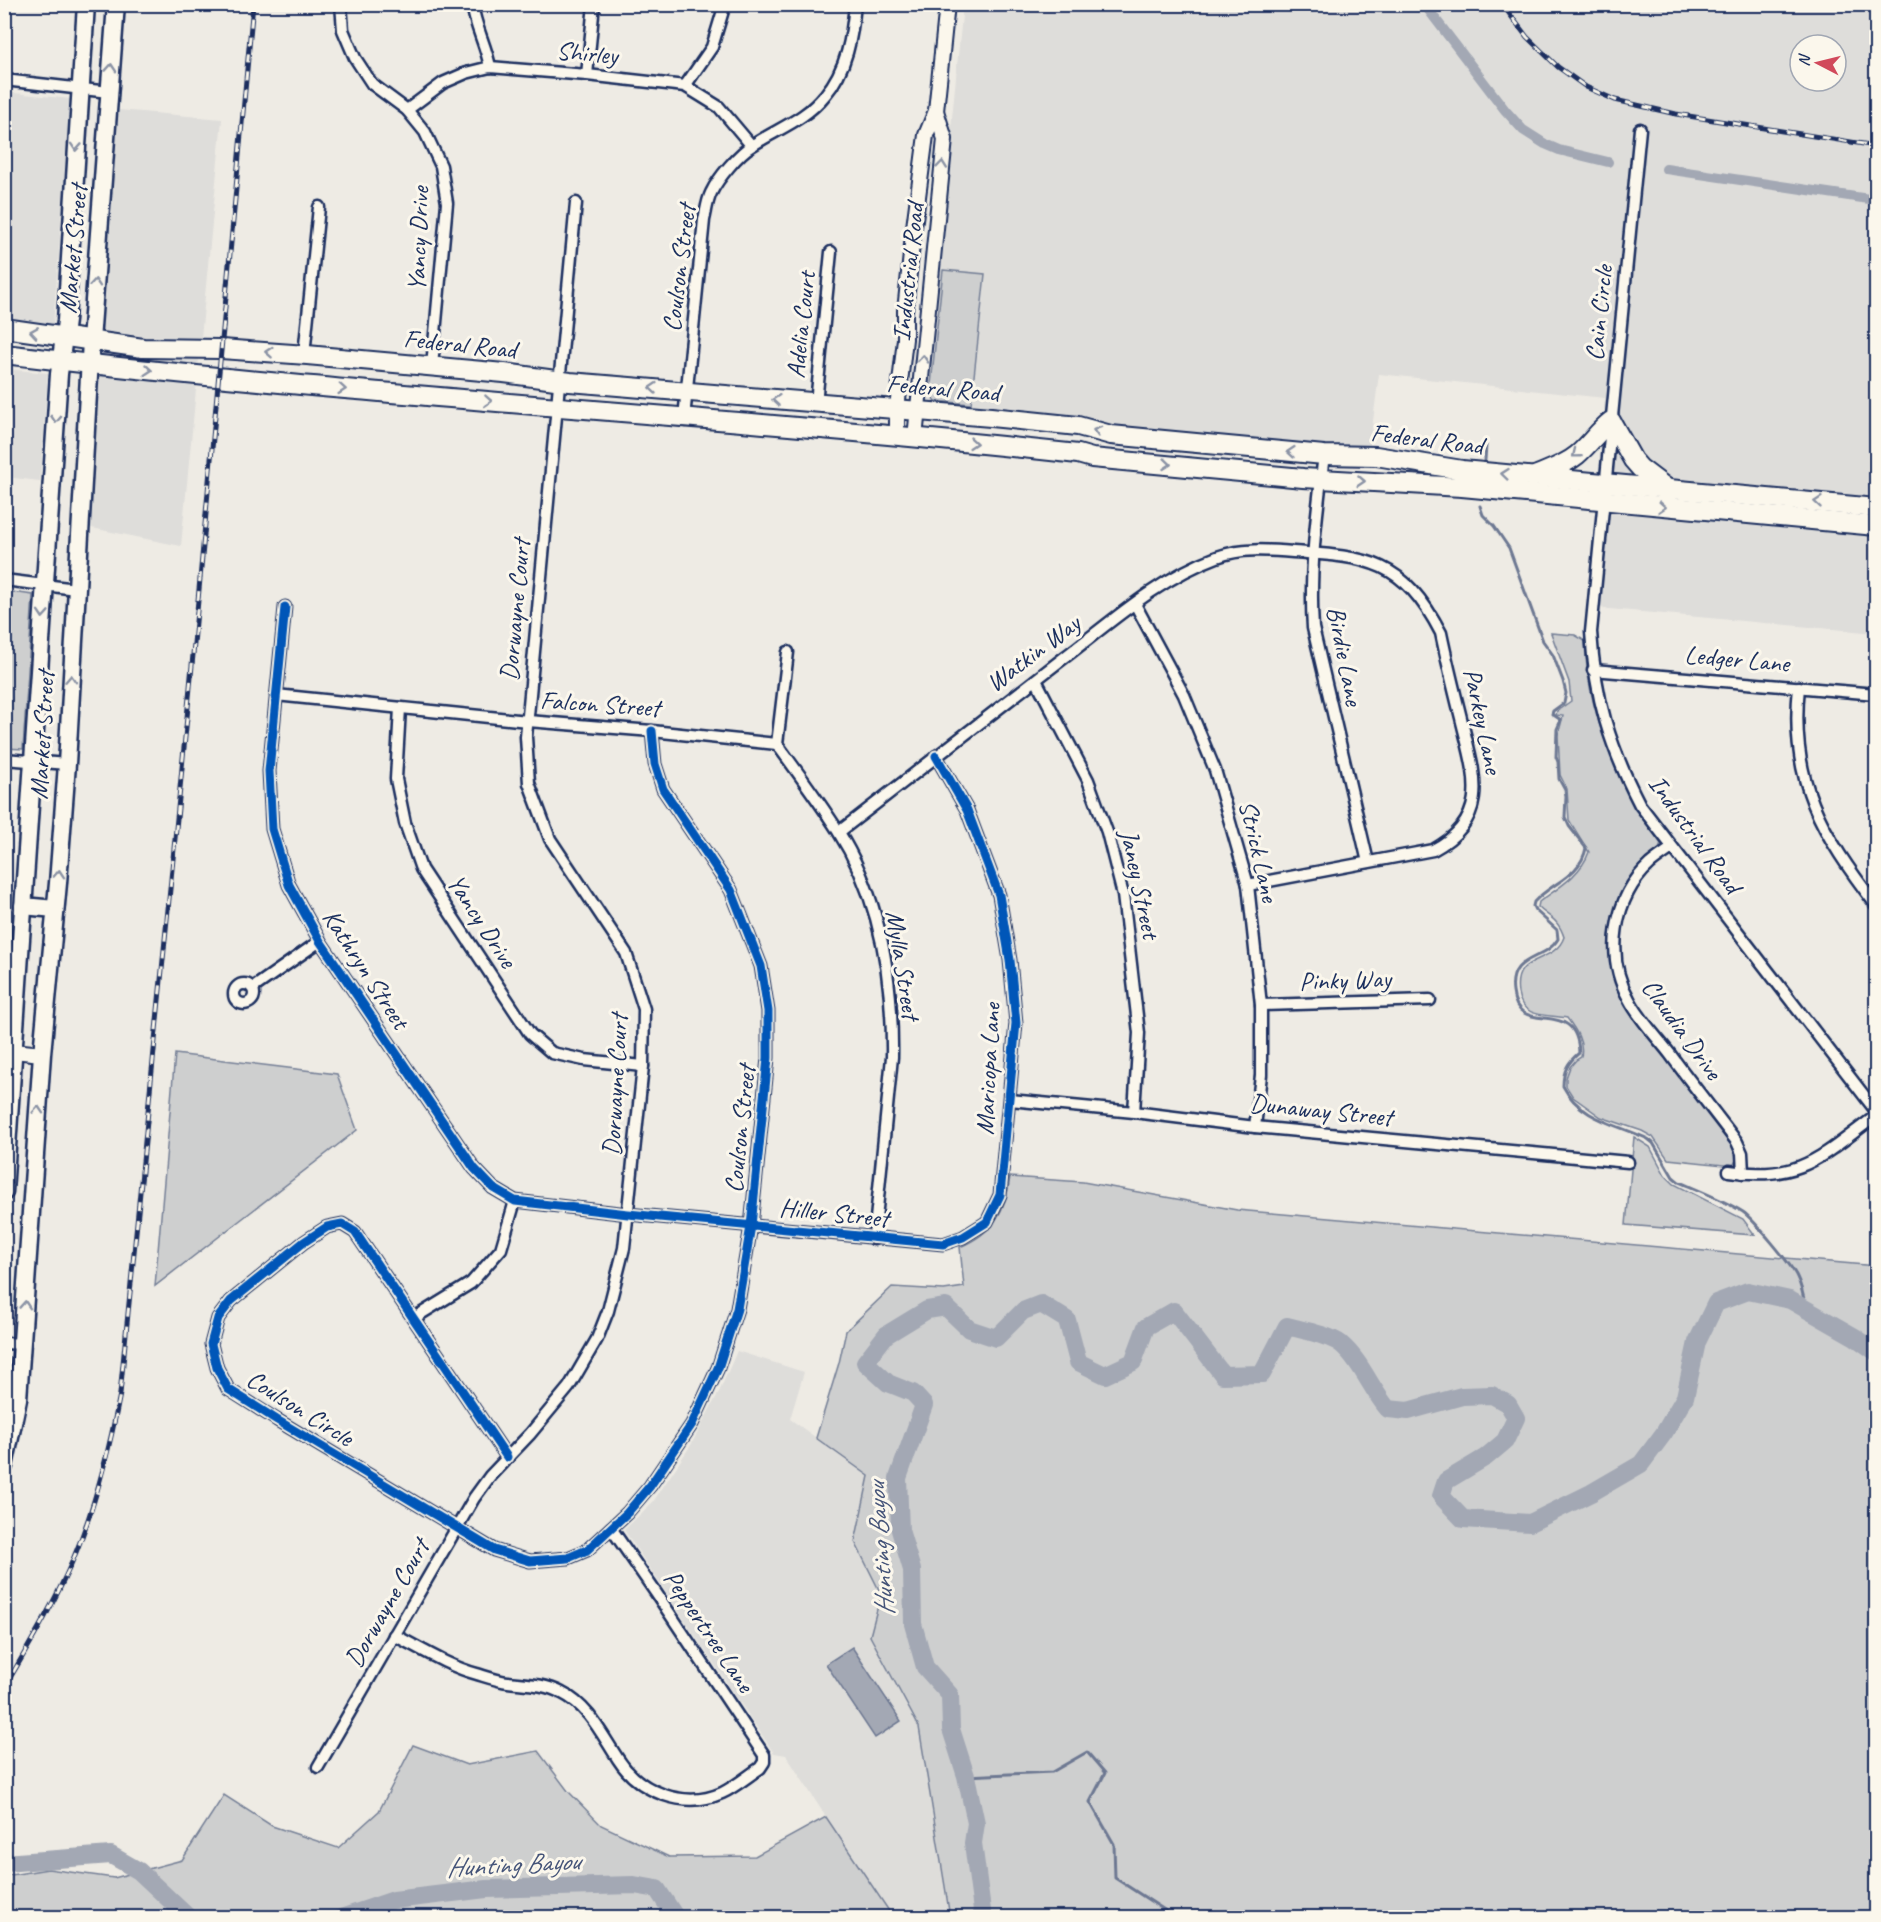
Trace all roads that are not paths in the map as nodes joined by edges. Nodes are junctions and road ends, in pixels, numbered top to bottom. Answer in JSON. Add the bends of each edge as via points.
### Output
{"nodes":[{"id":1,"x":86,"y":4,"type":"edge"},
{"id":2,"x":116,"y":4,"type":"edge"},
{"id":3,"x":340,"y":4,"type":"edge"},
{"id":4,"x":472,"y":4,"type":"edge"},
{"id":5,"x":594,"y":4,"type":"edge"},
{"id":6,"x":725,"y":4,"type":"edge"},
{"id":7,"x":855,"y":4,"type":"edge"},
{"id":8,"x":947,"y":4,"type":"edge"},
{"id":9,"x":490,"y":67,"type":"junction"},
{"id":10,"x":587,"y":75,"type":"junction"},
{"id":11,"x":4,"y":80,"type":"edge"},
{"id":12,"x":685,"y":86,"type":"junction"},
{"id":13,"x":80,"y":89,"type":"junction"},
{"id":14,"x":109,"y":92,"type":"junction"},
{"id":15,"x":406,"y":110,"type":"junction"},
{"id":16,"x":936,"y":111,"type":"junction"},
{"id":17,"x":1640,"y":129,"type":"dead end"},
{"id":18,"x":751,"y":146,"type":"junction"},
{"id":19,"x":576,"y":203,"type":"dead end"},
{"id":20,"x":318,"y":207,"type":"dead end"},
{"id":21,"x":913,"y":235,"type":"junction"},
{"id":22,"x":935,"y":238,"type":"junction"},
{"id":23,"x":831,"y":252,"type":"dead end"},
{"id":24,"x":4,"y":328,"type":"edge"},
{"id":25,"x":64,"y":337,"type":"junction"},
{"id":26,"x":91,"y":341,"type":"junction"},
{"id":27,"x":4,"y":354,"type":"edge"},
{"id":28,"x":306,"y":355,"type":"junction"},
{"id":29,"x":60,"y":361,"type":"junction"},
{"id":30,"x":90,"y":364,"type":"junction"},
{"id":31,"x":432,"y":366,"type":"junction"},
{"id":32,"x":559,"y":381,"type":"junction"},
{"id":33,"x":304,"y":385,"type":"junction"},
{"id":34,"x":687,"y":391,"type":"junction"},
{"id":35,"x":430,"y":397,"type":"junction"},
{"id":36,"x":816,"y":403,"type":"junction"},
{"id":37,"x":556,"y":406,"type":"junction"},
{"id":38,"x":897,"y":409,"type":"junction"},
{"id":39,"x":918,"y":411,"type":"junction"},
{"id":40,"x":684,"y":418,"type":"junction"},
{"id":41,"x":1611,"y":421,"type":"junction"},
{"id":42,"x":1125,"y":436,"type":"junction"},
{"id":43,"x":906,"y":437,"type":"junction"},
{"id":44,"x":1324,"y":455,"type":"junction"},
{"id":45,"x":1123,"y":460,"type":"junction"},
{"id":46,"x":1534,"y":477,"type":"junction"},
{"id":47,"x":1321,"y":478,"type":"junction"},
{"id":48,"x":1669,"y":490,"type":"junction"},
{"id":49,"x":1604,"y":493,"type":"junction"},
{"id":50,"x":1751,"y":505,"type":"junction"},
{"id":51,"x":1876,"y":508,"type":"edge"},
{"id":52,"x":1876,"y":526,"type":"edge"},
{"id":53,"x":1274,"y":550,"type":"joint"},
{"id":54,"x":1313,"y":553,"type":"junction"},
{"id":55,"x":4,"y":580,"type":"edge"},
{"id":56,"x":45,"y":585,"type":"junction"},
{"id":57,"x":76,"y":589,"type":"junction"},
{"id":58,"x":1135,"y":604,"type":"junction"},
{"id":59,"x":285,"y":607,"type":"dead end"},
{"id":60,"x":788,"y":652,"type":"dead end"},
{"id":61,"x":1593,"y":670,"type":"junction"},
{"id":62,"x":1036,"y":680,"type":"junction"},
{"id":63,"x":1799,"y":687,"type":"junction"},
{"id":64,"x":1876,"y":694,"type":"edge"},
{"id":65,"x":276,"y":695,"type":"junction"},
{"id":66,"x":400,"y":708,"type":"junction"},
{"id":67,"x":528,"y":722,"type":"junction"},
{"id":68,"x":652,"y":730,"type":"junction"},
{"id":69,"x":777,"y":744,"type":"junction"},
{"id":70,"x":936,"y":756,"type":"junction"},
{"id":71,"x":4,"y":759,"type":"edge"},
{"id":72,"x":32,"y":761,"type":"junction"},
{"id":73,"x":67,"y":764,"type":"junction"},
{"id":74,"x":839,"y":832,"type":"junction"},
{"id":75,"x":1672,"y":848,"type":"junction"},
{"id":76,"x":1368,"y":862,"type":"junction"},
{"id":77,"x":1248,"y":885,"type":"junction"},
{"id":78,"x":1876,"y":905,"type":"edge"},
{"id":79,"x":22,"y":906,"type":"junction"},
{"id":80,"x":56,"y":909,"type":"junction"},
{"id":81,"x":320,"y":941,"type":"junction"},
{"id":82,"x":253,"y":988,"type":"dead end"},
{"id":83,"x":1430,"y":999,"type":"dead end"},
{"id":84,"x":1261,"y":1005,"type":"junction"},
{"id":85,"x":9,"y":1050,"type":"edge"},
{"id":86,"x":42,"y":1053,"type":"junction"},
{"id":87,"x":643,"y":1066,"type":"junction"},
{"id":88,"x":1011,"y":1100,"type":"junction"},
{"id":89,"x":1876,"y":1111,"type":"edge"},
{"id":90,"x":1134,"y":1112,"type":"junction"},
{"id":91,"x":1876,"y":1116,"type":"edge"},
{"id":92,"x":1255,"y":1127,"type":"junction"},
{"id":93,"x":1628,"y":1162,"type":"dead end"},
{"id":94,"x":1729,"y":1171,"type":"dead end"},
{"id":95,"x":1743,"y":1173,"type":"junction"},
{"id":96,"x":33,"y":1184,"type":"junction"},
{"id":97,"x":5,"y":1187,"type":"edge"},
{"id":98,"x":515,"y":1201,"type":"junction"},
{"id":99,"x":628,"y":1214,"type":"junction"},
{"id":100,"x":990,"y":1216,"type":"joint"},
{"id":101,"x":751,"y":1226,"type":"junction"},
{"id":102,"x":874,"y":1239,"type":"junction"},
{"id":103,"x":414,"y":1318,"type":"junction"},
{"id":104,"x":4,"y":1343,"type":"edge"},
{"id":105,"x":23,"y":1344,"type":"junction"},
{"id":106,"x":507,"y":1457,"type":"junction"},
{"id":107,"x":4,"y":1467,"type":"edge"},
{"id":108,"x":457,"y":1527,"type":"junction"},
{"id":109,"x":610,"y":1528,"type":"junction"},
{"id":110,"x":394,"y":1635,"type":"junction"},
{"id":111,"x":318,"y":1767,"type":"dead end"}],
"edges":[{"from":1,"to":13,"type":"main road","name":"Market Street"},
{"from":14,"to":2,"type":"main road","name":"Market Street","one_way":true},
{"from":3,"to":15,"type":"street","name":"Yancy Drive","via":[[343,30],[355,58],[372,84]]},
{"from":4,"to":9,"type":"street"},
{"from":5,"to":10,"type":"street"},
{"from":6,"to":12,"type":"street","via":[[712,47]]},
{"from":7,"to":18,"type":"street","name":"Coulson Street","via":[[843,66],[824,97],[791,125]]},
{"from":8,"to":16,"type":"street","name":"Industrial Road"},
{"from":9,"to":10,"type":"street","name":"Shirley"},
{"from":9,"to":15,"type":"street","name":"Shirley","via":[[443,83]]},
{"from":10,"to":12,"type":"street","name":"Shirley"},
{"from":11,"to":13,"type":"street"},
{"from":12,"to":18,"type":"street","name":"Shirley","via":[[719,107]]},
{"from":13,"to":14,"type":"street"},
{"from":13,"to":25,"type":"main road","name":"Market Street","one_way":true},
{"from":26,"to":14,"type":"main road","name":"Market Street","one_way":true},
{"from":15,"to":31,"type":"street","name":"Yancy Drive","via":[[432,143],[447,190]]},
{"from":16,"to":21,"type":"street","name":"Industrial Road","via":[[926,135]]},
{"from":22,"to":16,"type":"street","name":"Industrial Road","one_way":true,"via":[[945,139]]},
{"from":17,"to":41,"type":"street","name":"Cain Circle"},
{"from":18,"to":34,"type":"street","name":"Coulson Street","via":[[711,194],[704,220]]},
{"from":19,"to":32,"type":"street","name":"Dorwayne Court"},
{"from":20,"to":28,"type":"street"},
{"from":21,"to":22,"type":"street"},
{"from":21,"to":38,"type":"street","name":"Industrial Road"},
{"from":39,"to":22,"type":"street","name":"Industrial Road","one_way":true},
{"from":23,"to":36,"type":"street","name":"Adelia Court"},
{"from":25,"to":24,"type":"main road","name":"Federal Road","one_way":true},
{"from":25,"to":26,"type":"main road","name":"Federal Road"},
{"from":25,"to":29,"type":"main road","name":"Market Street"},
{"from":28,"to":26,"type":"main road","name":"Federal Road","one_way":true,"via":[[143,348]]},
{"from":26,"to":30,"type":"main road","name":"Market Street"},
{"from":27,"to":29,"type":"main road","name":"Federal Road"},
{"from":28,"to":31,"type":"main road","name":"Federal Road"},
{"from":28,"to":33,"type":"main road"},
{"from":29,"to":30,"type":"main road","name":"Federal Road"},
{"from":29,"to":56,"type":"main road","name":"Market Street","one_way":true},
{"from":30,"to":33,"type":"main road","name":"Federal Road","one_way":true},
{"from":30,"to":57,"type":"main road","name":"Market Street"},
{"from":31,"to":32,"type":"main road","name":"Federal Road"},
{"from":31,"to":35,"type":"main road"},
{"from":34,"to":32,"type":"main road","name":"Federal Road","one_way":true},
{"from":32,"to":37,"type":"street","name":"Dorwayne Court"},
{"from":33,"to":35,"type":"main road","name":"Federal Road","one_way":true},
{"from":36,"to":34,"type":"main road","name":"Federal Road","one_way":true},
{"from":34,"to":40,"type":"street","name":"Coulson Street"},
{"from":35,"to":37,"type":"main road","name":"Federal Road","one_way":true},
{"from":36,"to":38,"type":"main road","name":"Federal Road"},
{"from":37,"to":40,"type":"main road","name":"Federal Road"},
{"from":37,"to":67,"type":"street","name":"Dorwayne Court"},
{"from":38,"to":39,"type":"main road","name":"Federal Road"},
{"from":38,"to":43,"type":"street","name":"Industrial Road"},
{"from":42,"to":39,"type":"main road","name":"Federal Road","one_way":true,"via":[[1078,426]]},
{"from":39,"to":43,"type":"street","name":"Industrial Road"},
{"from":40,"to":43,"type":"main road","name":"Federal Road"},
{"from":41,"to":46,"type":"main road","one_way":true,"via":[[1578,454]]},
{"from":41,"to":48,"type":"main road","via":[[1633,460]]},
{"from":41,"to":49,"type":"street","name":"Cain Circle"},
{"from":44,"to":42,"type":"main road","name":"Federal Road","one_way":true},
{"from":42,"to":45,"type":"main road"},
{"from":43,"to":45,"type":"main road","name":"Federal Road","one_way":true},
{"from":46,"to":44,"type":"main road","name":"Federal Road","one_way":true,"via":[[1376,456]]},
{"from":44,"to":47,"type":"street","name":"Birdie Lane"},
{"from":45,"to":47,"type":"main road","name":"Federal Road","one_way":true},
{"from":46,"to":49,"type":"main road","name":"Federal Road"},
{"from":47,"to":49,"type":"main road","name":"Federal Road","one_way":true},
{"from":47,"to":54,"type":"street","name":"Birdie Lane"},
{"from":48,"to":49,"type":"main road","name":"Federal Road"},
{"from":48,"to":50,"type":"main road","name":"Federal Road"},
{"from":49,"to":50,"type":"main road","name":"Federal Road","one_way":true},
{"from":49,"to":61,"type":"street","name":"Industrial Road","via":[[1590,632]]},
{"from":51,"to":50,"type":"main road","name":"Federal Road","one_way":true},
{"from":50,"to":52,"type":"main road","name":"Federal Road"},
{"from":53,"to":54,"type":"street","name":"Parkey Lane"},
{"from":53,"to":58,"type":"street","name":"Watkin Way","via":[[1218,556]]},
{"from":54,"to":76,"type":"street","name":"Birdie Lane","via":[[1313,628]]},
{"from":54,"to":76,"type":"street","name":"Parkey Lane","via":[[1359,558],[1379,565],[1417,594],[1441,633],[1475,774],[1475,800],[1461,831],[1433,850]]},
{"from":55,"to":56,"type":"street"},
{"from":56,"to":57,"type":"street"},
{"from":56,"to":72,"type":"main road","name":"Market Street","one_way":true},
{"from":73,"to":57,"type":"main road","name":"Market Street","one_way":true},
{"from":58,"to":62,"type":"street","name":"Watkin Way"},
{"from":58,"to":77,"type":"street","name":"Strick Lane","via":[[1184,695],[1215,770]]},
{"from":59,"to":65,"type":"street","name":"Kathryn Street"},
{"from":60,"to":69,"type":"street"},
{"from":61,"to":63,"type":"street","name":"Ledger Lane"},
{"from":61,"to":75,"type":"street","name":"Industrial Road","via":[[1610,741],[1626,779]]},
{"from":62,"to":70,"type":"street","name":"Watkin Way"},
{"from":62,"to":90,"type":"street","name":"Janey Street","via":[[1088,780],[1107,832],[1123,895],[1139,1033]]},
{"from":63,"to":64,"type":"street","name":"Ledger Lane"},
{"from":63,"to":78,"type":"street","via":[[1797,731],[1807,790],[1827,835]]},
{"from":65,"to":66,"type":"street","name":"Falcon Street"},
{"from":65,"to":81,"type":"street","name":"Kathryn Street","via":[[269,771],[272,829],[289,885]]},
{"from":66,"to":67,"type":"street","name":"Falcon Street"},
{"from":66,"to":87,"type":"street","name":"Yancy Drive","via":[[396,779],[405,823],[421,869],[530,1034],[552,1053]]},
{"from":67,"to":68,"type":"street","name":"Falcon Street"},
{"from":67,"to":87,"type":"street","name":"Dorwayne Court","via":[[529,783],[550,839],[630,964],[644,1009]]},
{"from":68,"to":69,"type":"street","name":"Falcon Street"},
{"from":68,"to":101,"type":"street","name":"Coulson Street","via":[[655,764],[663,789],[731,890],[761,966],[768,1011],[768,1058]]},
{"from":69,"to":74,"type":"street","name":"Mylla Street"},
{"from":70,"to":74,"type":"street","name":"Watkin Way"},
{"from":70,"to":88,"type":"street","name":"Maricopa Lane","via":[[967,810],[999,895],[1016,1023]]},
{"from":71,"to":72,"type":"street"},
{"from":72,"to":73,"type":"street"},
{"from":72,"to":79,"type":"main road","name":"Market Street"},
{"from":80,"to":73,"type":"main road","name":"Market Street","one_way":true},
{"from":74,"to":102,"type":"street","name":"Mylla Street","via":[[871,902],[888,974],[892,1057]]},
{"from":75,"to":89,"type":"street","name":"Industrial Road"},
{"from":75,"to":95,"type":"street","name":"Claudia Drive","via":[[1649,865],[1625,900],[1615,942],[1618,971],[1630,1002],[1737,1142],[1743,1153]]},
{"from":76,"to":77,"type":"street","name":"Parkey Lane"},
{"from":77,"to":84,"type":"street","name":"Strick Lane"},
{"from":79,"to":80,"type":"main road"},
{"from":79,"to":85,"type":"main road","name":"Market Street"},
{"from":80,"to":86,"type":"main road","name":"Market Street"},
{"from":81,"to":82,"type":"street"},
{"from":81,"to":98,"type":"street","name":"Kathryn Street","via":[[474,1168],[494,1188]]},
{"from":83,"to":84,"type":"street","name":"Pinky Way"},
{"from":84,"to":92,"type":"street","name":"Strick Lane","via":[[1261,1075]]},
{"from":85,"to":86,"type":"street"},
{"from":85,"to":97,"type":"main road","name":"Market Street"},
{"from":96,"to":86,"type":"main road","name":"Market Street","one_way":true},
{"from":87,"to":99,"type":"street","name":"Dorwayne Court"},
{"from":88,"to":90,"type":"street","name":"Dunaway Street"},
{"from":88,"to":100,"type":"street","name":"Maricopa Lane","via":[[1000,1195]]},
{"from":90,"to":92,"type":"street","name":"Dunaway Street"},
{"from":91,"to":95,"type":"street","via":[[1795,1170],[1761,1175]]},
{"from":92,"to":93,"type":"street","name":"Dunaway Street"},
{"from":94,"to":95,"type":"street"},
{"from":96,"to":97,"type":"main road"},
{"from":105,"to":96,"type":"main road","name":"Market Street","one_way":true},
{"from":98,"to":99,"type":"street","name":"Kathryn Street"},
{"from":98,"to":103,"type":"street","via":[[501,1249],[471,1283]]},
{"from":99,"to":101,"type":"street","name":"Hiller Street"},
{"from":99,"to":106,"type":"street","name":"Dorwayne Court","via":[[618,1276],[597,1339],[568,1387]]},
{"from":100,"to":102,"type":"street","name":"Hiller Street","via":[[963,1237],[943,1244]]},
{"from":101,"to":102,"type":"street","name":"Hiller Street"},
{"from":101,"to":109,"type":"street","name":"Coulson Street","via":[[737,1309],[704,1401],[678,1448],[650,1486]]},
{"from":103,"to":106,"type":"street","name":"Coulson Circle"},
{"from":103,"to":108,"type":"street","name":"Coulson Circle","via":[[355,1232],[342,1224],[327,1227],[304,1242],[231,1301],[218,1318],[211,1344],[228,1389]]},
{"from":104,"to":105,"type":"street"},
{"from":105,"to":107,"type":"main road","name":"Market Street","via":[[18,1399]]},
{"from":106,"to":108,"type":"street","name":"Dorwayne Court"},
{"from":108,"to":109,"type":"street","name":"Coulson Street","via":[[494,1550],[530,1562],[578,1554]]},
{"from":108,"to":110,"type":"street","name":"Dorwayne Court"},
{"from":109,"to":110,"type":"street","name":"Peppertree Lane","via":[[764,1755],[760,1768],[723,1793],[709,1798],[662,1795],[629,1774],[590,1716],[565,1695],[551,1688],[506,1682],[459,1668]]},
{"from":110,"to":111,"type":"street","name":"Dorwayne Court"}]}
